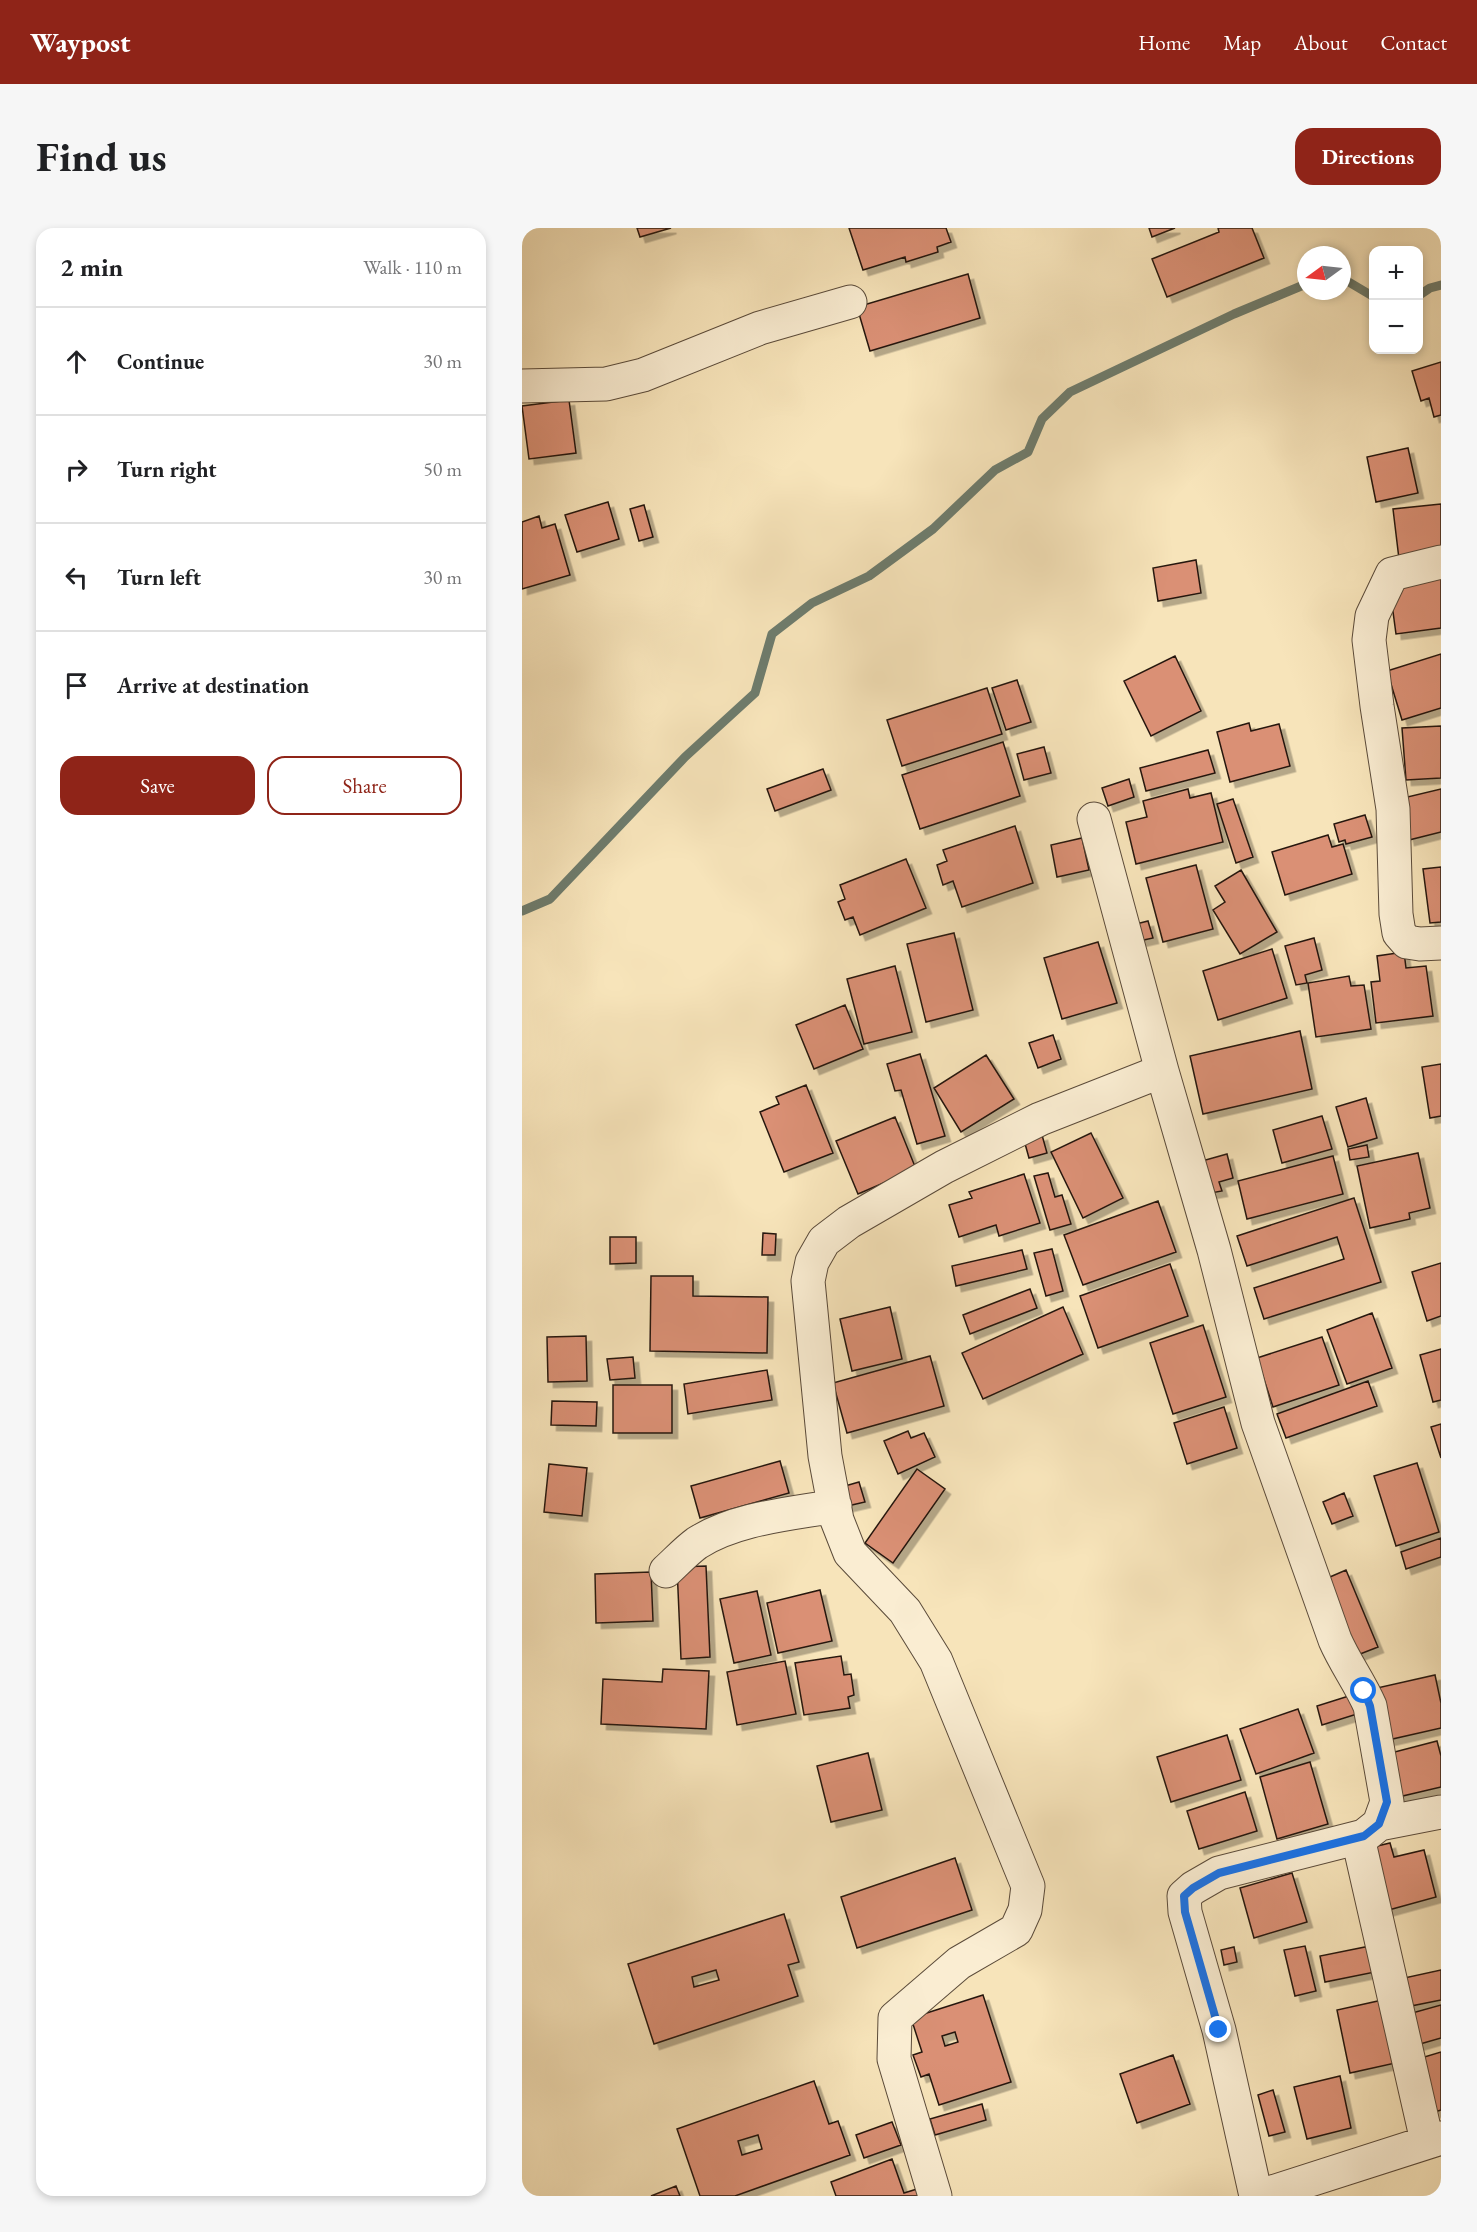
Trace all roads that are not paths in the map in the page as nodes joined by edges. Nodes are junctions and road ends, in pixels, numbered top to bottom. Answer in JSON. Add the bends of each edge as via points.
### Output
{"nodes":[{"id":1,"x":850,"y":302,"type":"dead end"},
{"id":2,"x":522,"y":386,"type":"edge"},
{"id":3,"x":1441,"y":562,"type":"edge"},
{"id":4,"x":1094,"y":819,"type":"dead end"},
{"id":5,"x":1441,"y":943,"type":"edge"},
{"id":6,"x":1162,"y":1071,"type":"junction"},
{"id":7,"x":835,"y":1506,"type":"junction"},
{"id":8,"x":666,"y":1571,"type":"dead end"},
{"id":9,"x":1441,"y":1812,"type":"edge"},
{"id":10,"x":1368,"y":1831,"type":"junction"},
{"id":11,"x":1434,"y":2140,"type":"edge"},
{"id":12,"x":935,"y":2196,"type":"edge"},
{"id":13,"x":1258,"y":2196,"type":"edge"}],
"edges":[{"from":1,"to":2,"type":"street","via":[[760,328],[643,375],[606,384]]},
{"from":3,"to":5,"type":"street","via":[[1392,574],[1372,616],[1369,640],[1394,809],[1399,933],[1407,942]]},
{"from":4,"to":6,"type":"street"},
{"from":6,"to":7,"type":"street","via":[[1040,1119],[944,1167],[849,1222],[824,1241],[812,1262],[808,1281],[825,1456]]},
{"from":6,"to":10,"type":"street","via":[[1214,1250],[1258,1423],[1335,1640],[1370,1706],[1387,1802]]},
{"from":7,"to":8,"type":"street","via":[[726,1529],[697,1543]]},
{"from":7,"to":12,"type":"street","via":[[850,1553],[905,1611],[936,1661],[1028,1886],[1025,1910],[1016,1930],[959,1963],[895,2018],[894,2059]]},
{"from":9,"to":10,"type":"street"},
{"from":10,"to":11,"type":"street"},
{"from":10,"to":13,"type":"street","via":[[1219,1873],[1184,1896]]},
{"from":11,"to":13,"type":"street"}]}
